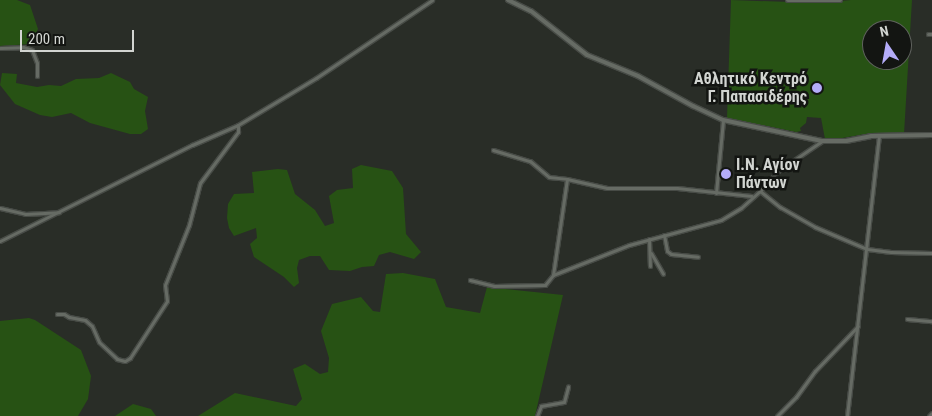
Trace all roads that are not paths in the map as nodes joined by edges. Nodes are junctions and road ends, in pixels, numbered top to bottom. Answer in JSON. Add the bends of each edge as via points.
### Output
{"nodes":[{"id":1,"x":432,"y":0,"type":"edge"},
{"id":2,"x":508,"y":0,"type":"edge"},
{"id":3,"x":788,"y":0,"type":"edge"},
{"id":4,"x":840,"y":0,"type":"edge"},
{"id":5,"x":0,"y":48,"type":"edge"},
{"id":6,"x":37,"y":76,"type":"dead end"},
{"id":7,"x":723,"y":120,"type":"junction"},
{"id":8,"x":238,"y":126,"type":"junction"},
{"id":9,"x":932,"y":135,"type":"edge"},
{"id":10,"x":879,"y":136,"type":"junction"},
{"id":11,"x":822,"y":142,"type":"junction"},
{"id":12,"x":493,"y":150,"type":"dead end"},
{"id":13,"x":567,"y":179,"type":"junction"},
{"id":14,"x":760,"y":190,"type":"junction"},
{"id":15,"x":716,"y":193,"type":"junction"},
{"id":16,"x":753,"y":196,"type":"junction"},
{"id":17,"x":0,"y":208,"type":"edge"},
{"id":18,"x":61,"y":212,"type":"junction"},
{"id":19,"x":664,"y":236,"type":"junction"},
{"id":20,"x":649,"y":239,"type":"junction"},
{"id":21,"x":0,"y":241,"type":"edge"},
{"id":22,"x":867,"y":248,"type":"junction"},
{"id":23,"x":651,"y":252,"type":"junction"},
{"id":24,"x":932,"y":253,"type":"edge"},
{"id":25,"x":698,"y":258,"type":"dead end"},
{"id":26,"x":650,"y":266,"type":"dead end"},
{"id":27,"x":663,"y":274,"type":"dead end"},
{"id":28,"x":553,"y":275,"type":"junction"},
{"id":29,"x":470,"y":280,"type":"dead end"},
{"id":30,"x":57,"y":314,"type":"dead end"},
{"id":31,"x":907,"y":319,"type":"dead end"},
{"id":32,"x":932,"y":321,"type":"edge"},
{"id":33,"x":858,"y":326,"type":"junction"},
{"id":34,"x":568,"y":387,"type":"dead end"},
{"id":35,"x":932,"y":414,"type":"edge"},
{"id":36,"x":538,"y":416,"type":"edge"},
{"id":37,"x":777,"y":416,"type":"edge"},
{"id":38,"x":847,"y":416,"type":"edge"},
{"id":39,"x":928,"y":416,"type":"edge"}],
"edges":[{"from":1,"to":8,"type":"street"},
{"from":2,"to":7,"type":"street","via":[[531,11],[587,55],[638,76]]},
{"from":3,"to":4,"type":"street"},
{"from":5,"to":6,"type":"street","via":[[32,50],[38,63]]},
{"from":7,"to":11,"type":"street"},
{"from":7,"to":15,"type":"street"},
{"from":8,"to":18,"type":"street","via":[[192,145]]},
{"from":8,"to":30,"type":"street","via":[[238,132],[200,184],[166,285],[167,301],[130,358],[125,361],[117,359],[99,342],[92,326],[85,320]]},
{"from":9,"to":10,"type":"street"},
{"from":10,"to":11,"type":"street"},
{"from":10,"to":22,"type":"street"},
{"from":11,"to":14,"type":"street","via":[[778,171]]},
{"from":12,"to":13,"type":"street","via":[[530,161],[549,177]]},
{"from":13,"to":15,"type":"street","via":[[607,188],[677,188]]},
{"from":13,"to":28,"type":"street"},
{"from":14,"to":16,"type":"street"},
{"from":14,"to":22,"type":"street","via":[[780,207],[815,227]]},
{"from":15,"to":16,"type":"street"},
{"from":16,"to":19,"type":"street","via":[[722,220]]},
{"from":17,"to":18,"type":"street","via":[[25,214]]},
{"from":18,"to":21,"type":"street"},
{"from":19,"to":20,"type":"street"},
{"from":19,"to":25,"type":"street","via":[[667,251],[671,254]]},
{"from":20,"to":23,"type":"street"},
{"from":20,"to":28,"type":"street"},
{"from":22,"to":24,"type":"street"},
{"from":22,"to":33,"type":"street"},
{"from":23,"to":26,"type":"street"},
{"from":23,"to":27,"type":"street"},
{"from":28,"to":29,"type":"street","via":[[548,284],[542,286],[494,286]]},
{"from":31,"to":32,"type":"street"},
{"from":33,"to":37,"type":"street"},
{"from":33,"to":38,"type":"street"},
{"from":34,"to":36,"type":"street","via":[[564,402],[541,406]]},
{"from":35,"to":39,"type":"street"}]}
